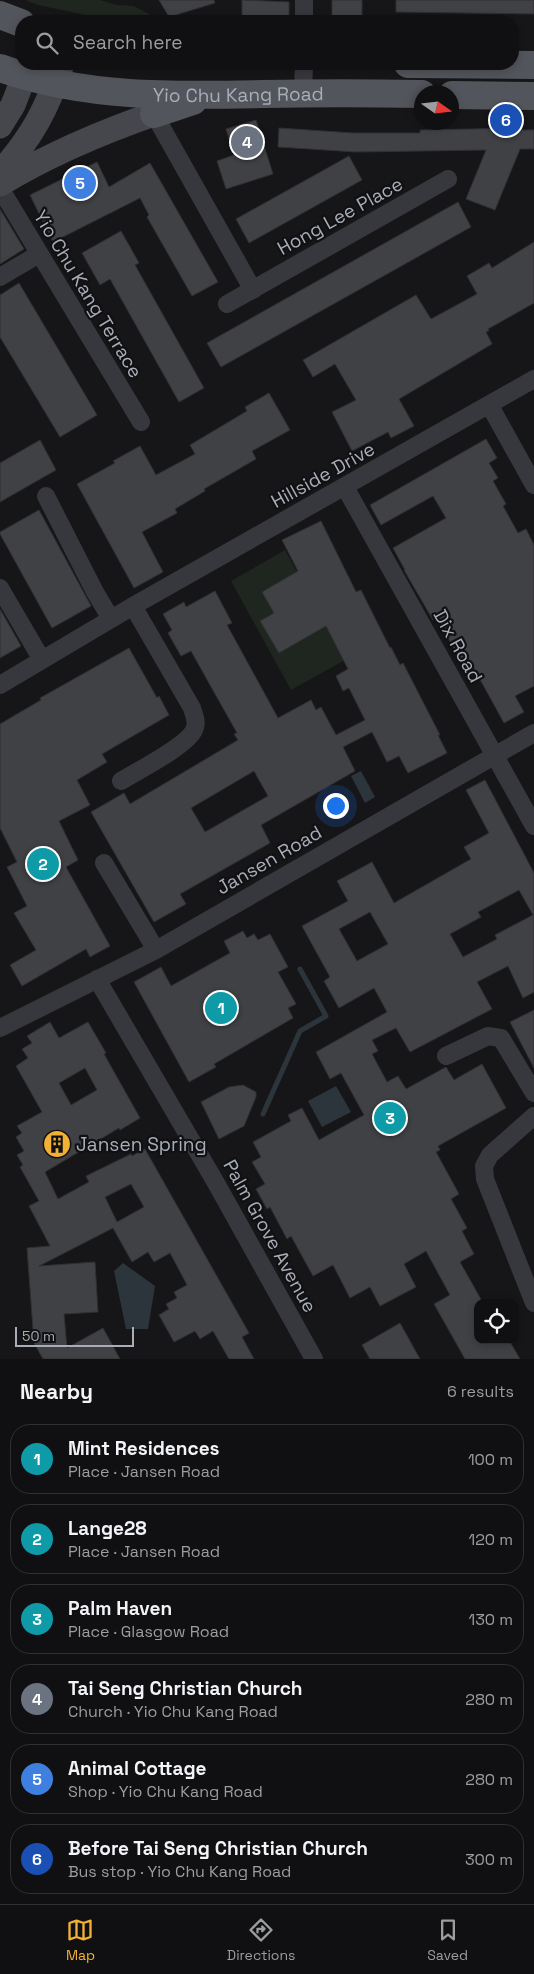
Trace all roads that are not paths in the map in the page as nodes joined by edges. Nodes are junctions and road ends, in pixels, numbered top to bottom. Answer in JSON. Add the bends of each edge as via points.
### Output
{"nodes":[{"id":1,"x":304,"y":0,"type":"edge"},
{"id":2,"x":0,"y":15,"type":"edge"},
{"id":3,"x":304,"y":15,"type":"edge"},
{"id":4,"x":15,"y":21,"type":"edge"},
{"id":5,"x":519,"y":65,"type":"edge"},
{"id":6,"x":534,"y":65,"type":"edge"},
{"id":7,"x":18,"y":70,"type":"edge"},
{"id":8,"x":304,"y":70,"type":"edge"},
{"id":9,"x":58,"y":74,"type":"edge"},
{"id":10,"x":303,"y":93,"type":"junction"},
{"id":11,"x":414,"y":94,"type":"edge"},
{"id":12,"x":208,"y":95,"type":"junction"},
{"id":13,"x":459,"y":95,"type":"edge"},
{"id":14,"x":534,"y":96,"type":"edge"},
{"id":15,"x":154,"y":114,"type":"junction"},
{"id":16,"x":0,"y":126,"type":"edge"},
{"id":17,"x":0,"y":173,"type":"edge"},
{"id":18,"x":448,"y":179,"type":"dead end"},
{"id":19,"x":0,"y":186,"type":"edge"},
{"id":20,"x":39,"y":254,"type":"junction"},
{"id":21,"x":0,"y":277,"type":"edge"},
{"id":22,"x":253,"y":290,"type":"junction"},
{"id":23,"x":227,"y":304,"type":"dead end"},
{"id":24,"x":534,"y":379,"type":"edge"},
{"id":25,"x":490,"y":406,"type":"junction"},
{"id":26,"x":141,"y":422,"type":"dead end"},
{"id":27,"x":534,"y":485,"type":"edge"},
{"id":28,"x":345,"y":487,"type":"junction"},
{"id":29,"x":46,"y":496,"type":"dead end"},
{"id":30,"x":0,"y":588,"type":"edge"},
{"id":31,"x":133,"y":606,"type":"junction"},
{"id":32,"x":111,"y":619,"type":"junction"},
{"id":33,"x":42,"y":660,"type":"junction"},
{"id":34,"x":0,"y":684,"type":"edge"},
{"id":35,"x":534,"y":733,"type":"edge"},
{"id":36,"x":494,"y":755,"type":"junction"},
{"id":37,"x":120,"y":781,"type":"dead end"},
{"id":38,"x":534,"y":826,"type":"edge"},
{"id":39,"x":104,"y":863,"type":"dead end"},
{"id":40,"x":156,"y":950,"type":"junction"},
{"id":41,"x":97,"y":979,"type":"junction"},
{"id":42,"x":1,"y":1023,"type":"edge"},
{"id":43,"x":446,"y":1056,"type":"dead end"},
{"id":44,"x":534,"y":1093,"type":"edge"},
{"id":45,"x":534,"y":1116,"type":"edge"},
{"id":46,"x":534,"y":1303,"type":"edge"},
{"id":47,"x":314,"y":1359,"type":"edge"}],
"edges":[{"from":1,"to":3,"type":"street"},
{"from":2,"to":4,"type":"main road"},
{"from":5,"to":6,"type":"main road"},
{"from":7,"to":9,"type":"main road","name":"Yio Chu Kang Road"},
{"from":7,"to":16,"type":"main road","via":[[13,106]]},
{"from":8,"to":10,"type":"street"},
{"from":9,"to":12,"type":"main road","name":"Yio Chu Kang Road","via":[[113,92]]},
{"from":9,"to":17,"type":"main road","via":[[42,115]]},
{"from":10,"to":11,"type":"main road","name":"Yio Chu Kang Road"},
{"from":10,"to":12,"type":"main road","name":"Yio Chu Kang Road"},
{"from":12,"to":15,"type":"main road"},
{"from":13,"to":14,"type":"main road"},
{"from":15,"to":19,"type":"main road","via":[[57,152]]},
{"from":15,"to":22,"type":"street"},
{"from":18,"to":22,"type":"street","name":"Hong Lee Place"},
{"from":19,"to":20,"type":"street","name":"Yio Chu Kang Terrace"},
{"from":20,"to":21,"type":"street"},
{"from":20,"to":26,"type":"street","name":"Yio Chu Kang Terrace"},
{"from":22,"to":23,"type":"street","name":"Hong Lee Place"},
{"from":24,"to":25,"type":"street","name":"Hillside Drive"},
{"from":25,"to":27,"type":"street"},
{"from":25,"to":28,"type":"street","name":"Hillside Drive"},
{"from":28,"to":31,"type":"street","name":"Hillside Drive"},
{"from":28,"to":36,"type":"street","name":"Dix Road"},
{"from":29,"to":32,"type":"street"},
{"from":30,"to":33,"type":"street"},
{"from":31,"to":32,"type":"street","name":"Hillside Drive"},
{"from":31,"to":37,"type":"street","via":[[192,708],[195,729],[186,741]]},
{"from":32,"to":33,"type":"street","name":"Hillside Drive"},
{"from":33,"to":34,"type":"street","name":"Hillside Drive"},
{"from":35,"to":36,"type":"street","name":"Jansen Road"},
{"from":36,"to":38,"type":"street","name":"Dix Road"},
{"from":36,"to":40,"type":"street","name":"Jansen Road"},
{"from":39,"to":40,"type":"street"},
{"from":40,"to":41,"type":"street","name":"Jansen Road"},
{"from":41,"to":42,"type":"street","name":"Jansen Road"},
{"from":41,"to":47,"type":"street","name":"Palm Grove Avenue"},
{"from":43,"to":44,"type":"street","via":[[488,1036],[501,1038]]},
{"from":45,"to":46,"type":"street","via":[[490,1155],[484,1166],[485,1179]]}]}
